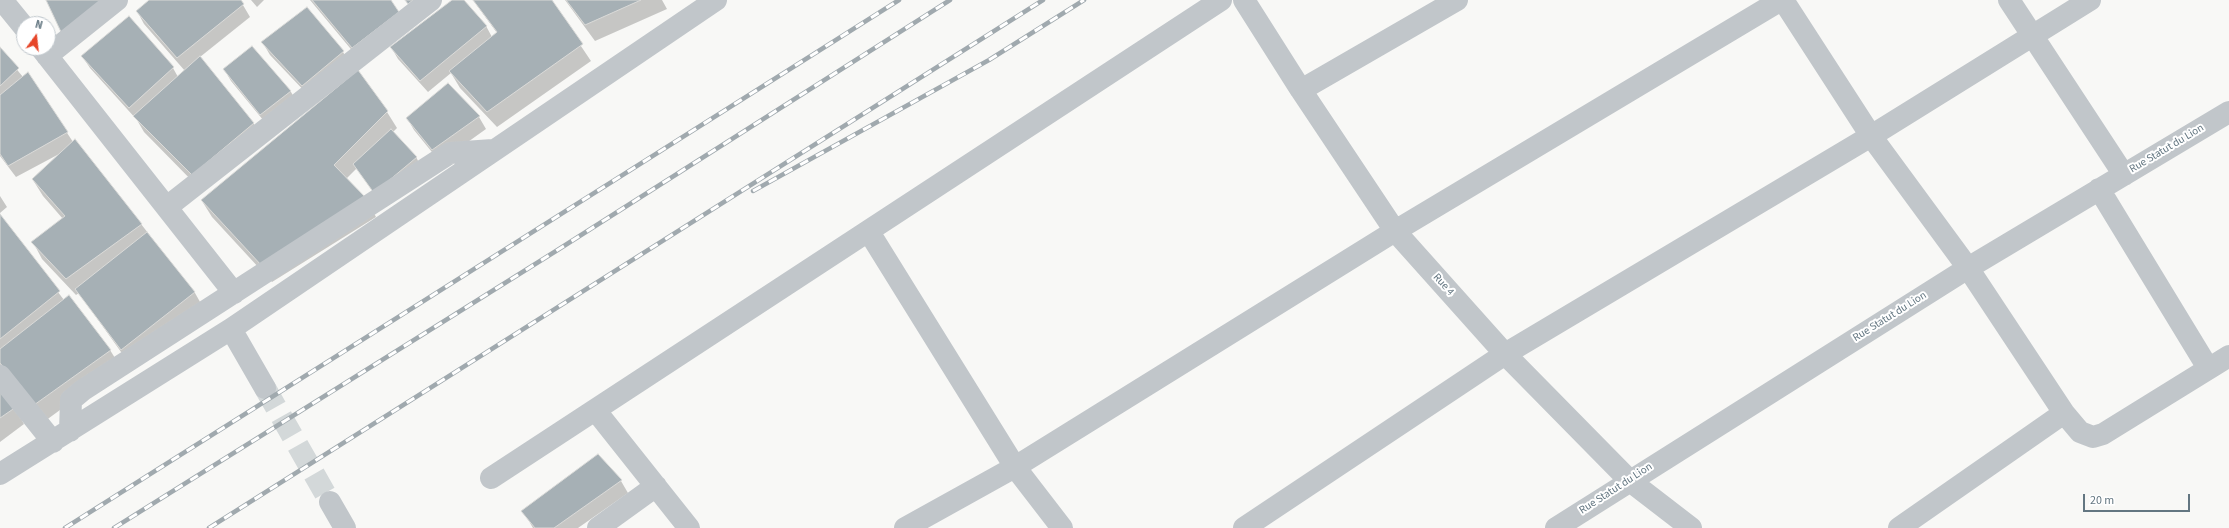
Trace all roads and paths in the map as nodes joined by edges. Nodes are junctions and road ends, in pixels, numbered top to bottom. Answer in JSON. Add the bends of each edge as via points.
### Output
{"nodes":[{"id":1,"x":2,"y":0,"type":"edge"},
{"id":2,"x":117,"y":0,"type":"edge"},
{"id":3,"x":431,"y":0,"type":"edge"},
{"id":4,"x":716,"y":0,"type":"edge"},
{"id":5,"x":1221,"y":0,"type":"edge"},
{"id":6,"x":1244,"y":0,"type":"edge"},
{"id":7,"x":1457,"y":0,"type":"edge"},
{"id":8,"x":1782,"y":0,"type":"edge"},
{"id":9,"x":2008,"y":0,"type":"edge"},
{"id":10,"x":2090,"y":0,"type":"edge"},
{"id":11,"x":16,"y":17,"type":"edge"},
{"id":12,"x":2031,"y":36,"type":"junction"},
{"id":13,"x":56,"y":43,"type":"edge"},
{"id":14,"x":47,"y":56,"type":"edge"},
{"id":15,"x":1301,"y":90,"type":"junction"},
{"id":16,"x":2229,"y":112,"type":"edge"},
{"id":17,"x":1871,"y":136,"type":"junction"},
{"id":18,"x":494,"y":150,"type":"junction"},
{"id":19,"x":2124,"y":175,"type":"junction"},
{"id":20,"x":2099,"y":189,"type":"junction"},
{"id":21,"x":167,"y":207,"type":"junction"},
{"id":22,"x":1395,"y":231,"type":"junction"},
{"id":23,"x":869,"y":232,"type":"junction"},
{"id":24,"x":1968,"y":268,"type":"junction"},
{"id":25,"x":234,"y":293,"type":"junction"},
{"id":26,"x":231,"y":328,"type":"junction"},
{"id":27,"x":1505,"y":354,"type":"junction"},
{"id":28,"x":2229,"y":356,"type":"edge"},
{"id":29,"x":2208,"y":368,"type":"junction"},
{"id":30,"x":0,"y":376,"type":"edge"},
{"id":31,"x":265,"y":388,"type":"tunnel mouth"},
{"id":32,"x":596,"y":411,"type":"junction"},
{"id":33,"x":2064,"y":413,"type":"junction"},
{"id":34,"x":62,"y":436,"type":"junction"},
{"id":35,"x":1015,"y":467,"type":"junction"},
{"id":36,"x":0,"y":474,"type":"edge"},
{"id":37,"x":491,"y":478,"type":"dead end"},
{"id":38,"x":1630,"y":480,"type":"junction"},
{"id":39,"x":656,"y":486,"type":"junction"},
{"id":40,"x":330,"y":502,"type":"tunnel mouth"},
{"id":41,"x":918,"y":525,"type":"edge"},
{"id":42,"x":345,"y":528,"type":"edge"},
{"id":43,"x":598,"y":528,"type":"edge"},
{"id":44,"x":690,"y":528,"type":"edge"},
{"id":45,"x":1062,"y":528,"type":"edge"},
{"id":46,"x":1244,"y":528,"type":"edge"},
{"id":47,"x":1556,"y":528,"type":"edge"},
{"id":48,"x":1691,"y":528,"type":"edge"},
{"id":49,"x":1899,"y":528,"type":"edge"}],
"edges":[{"from":1,"to":11,"type":"street"},
{"from":2,"to":13,"type":"street"},
{"from":3,"to":21,"type":"street"},
{"from":4,"to":18,"type":"street"},
{"from":5,"to":23,"type":"street"},
{"from":6,"to":15,"type":"street","name":"Rue 4"},
{"from":7,"to":15,"type":"street"},
{"from":8,"to":17,"type":"street"},
{"from":8,"to":22,"type":"street"},
{"from":9,"to":12,"type":"street"},
{"from":10,"to":12,"type":"street"},
{"from":12,"to":17,"type":"street"},
{"from":12,"to":19,"type":"street"},
{"from":14,"to":21,"type":"street"},
{"from":15,"to":22,"type":"street","name":"Rue 4"},
{"from":16,"to":19,"type":"street","name":"Rue Statut du Lion"},
{"from":17,"to":24,"type":"street"},
{"from":17,"to":27,"type":"street"},
{"from":18,"to":25,"type":"street","via":[[450,153]]},
{"from":18,"to":26,"type":"street"},
{"from":19,"to":20,"type":"street","name":"Rue Statut du Lion"},
{"from":20,"to":24,"type":"street","name":"Rue Statut du Lion"},
{"from":20,"to":29,"type":"street"},
{"from":21,"to":25,"type":"street"},
{"from":22,"to":27,"type":"street","name":"Rue 4"},
{"from":22,"to":35,"type":"street"},
{"from":23,"to":32,"type":"street"},
{"from":23,"to":35,"type":"street"},
{"from":24,"to":33,"type":"street"},
{"from":24,"to":38,"type":"street","name":"Rue Statut du Lion"},
{"from":25,"to":34,"type":"street","via":[[83,390],[71,400]]},
{"from":26,"to":31,"type":"street"},
{"from":26,"to":34,"type":"street"},
{"from":27,"to":38,"type":"street","name":"Rue 4"},
{"from":27,"to":46,"type":"street"},
{"from":28,"to":29,"type":"street"},
{"from":29,"to":33,"type":"street","via":[[2103,434],[2093,437],[2080,432]]},
{"from":30,"to":34,"type":"street"},
{"from":32,"to":37,"type":"street"},
{"from":32,"to":39,"type":"street"},
{"from":33,"to":49,"type":"street"},
{"from":34,"to":36,"type":"street"},
{"from":35,"to":41,"type":"street"},
{"from":35,"to":45,"type":"street"},
{"from":38,"to":47,"type":"street","name":"Rue Statut du Lion"},
{"from":38,"to":48,"type":"street","name":"Rue 4"},
{"from":39,"to":43,"type":"street"},
{"from":39,"to":44,"type":"street"},
{"from":40,"to":42,"type":"street"}]}
